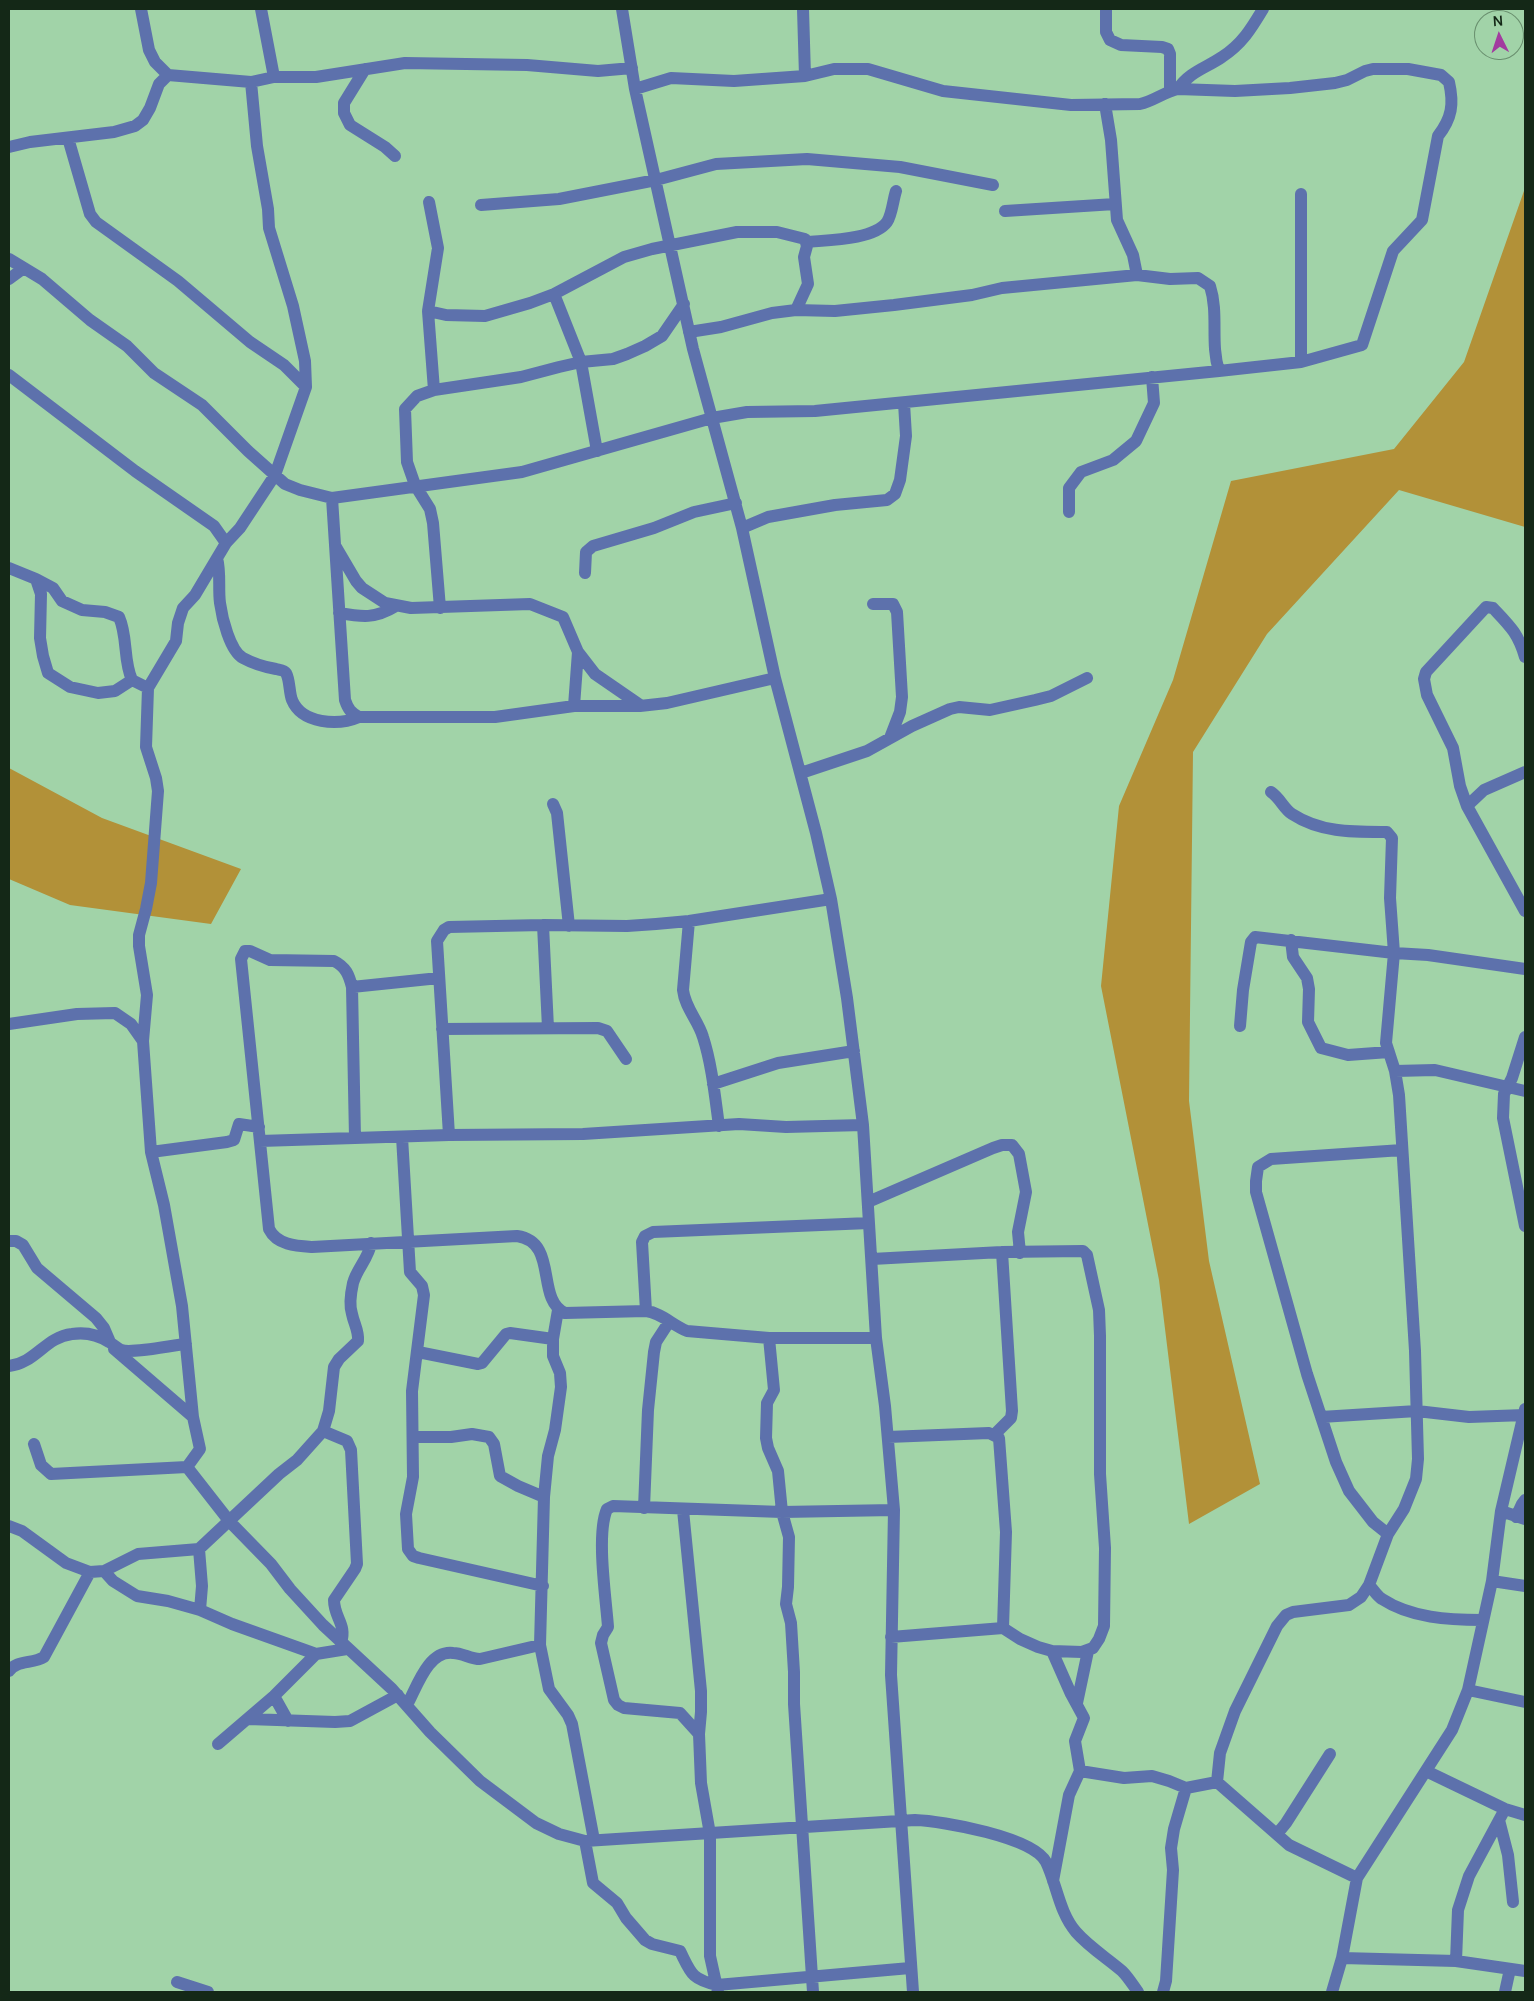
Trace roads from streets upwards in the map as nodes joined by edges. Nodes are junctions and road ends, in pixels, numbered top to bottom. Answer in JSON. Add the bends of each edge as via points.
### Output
{"nodes":[{"id":1,"x":141,"y":9,"type":"edge"},
{"id":2,"x":261,"y":9,"type":"edge"},
{"id":3,"x":622,"y":9,"type":"edge"},
{"id":4,"x":803,"y":9,"type":"edge"},
{"id":5,"x":1106,"y":9,"type":"edge"},
{"id":6,"x":1263,"y":9,"type":"edge"},
{"id":7,"x":632,"y":68,"type":"junction"},
{"id":8,"x":364,"y":69,"type":"junction"},
{"id":9,"x":168,"y":75,"type":"junction"},
{"id":10,"x":806,"y":76,"type":"junction"},
{"id":11,"x":274,"y":77,"type":"junction"},
{"id":12,"x":251,"y":82,"type":"junction"},
{"id":13,"x":635,"y":89,"type":"junction"},
{"id":14,"x":1174,"y":90,"type":"junction"},
{"id":15,"x":1105,"y":104,"type":"junction"},
{"id":16,"x":68,"y":138,"type":"junction"},
{"id":17,"x":9,"y":147,"type":"edge"},
{"id":18,"x":395,"y":156,"type":"dead end"},
{"id":19,"x":656,"y":180,"type":"junction"},
{"id":20,"x":993,"y":185,"type":"dead end"},
{"id":21,"x":896,"y":191,"type":"dead end"},
{"id":22,"x":1301,"y":194,"type":"dead end"},
{"id":23,"x":429,"y":202,"type":"dead end"},
{"id":24,"x":1115,"y":204,"type":"junction"},
{"id":25,"x":481,"y":206,"type":"dead end"},
{"id":26,"x":1006,"y":211,"type":"dead end"},
{"id":27,"x":807,"y":242,"type":"junction"},
{"id":28,"x":671,"y":246,"type":"junction"},
{"id":29,"x":9,"y":259,"type":"edge"},
{"id":30,"x":24,"y":268,"type":"junction"},
{"id":31,"x":1137,"y":275,"type":"junction"},
{"id":32,"x":9,"y":279,"type":"edge"},
{"id":33,"x":554,"y":294,"type":"junction"},
{"id":34,"x":684,"y":304,"type":"junction"},
{"id":35,"x":796,"y":310,"type":"junction"},
{"id":36,"x":428,"y":311,"type":"junction"},
{"id":37,"x":690,"y":332,"type":"junction"},
{"id":38,"x":581,"y":362,"type":"junction"},
{"id":39,"x":1301,"y":362,"type":"junction"},
{"id":40,"x":1218,"y":371,"type":"junction"},
{"id":41,"x":9,"y":375,"type":"edge"},
{"id":42,"x":1152,"y":377,"type":"junction"},
{"id":43,"x":306,"y":387,"type":"junction"},
{"id":44,"x":434,"y":390,"type":"junction"},
{"id":45,"x":904,"y":403,"type":"junction"},
{"id":46,"x":712,"y":418,"type":"junction"},
{"id":47,"x":597,"y":451,"type":"junction"},
{"id":48,"x":275,"y":475,"type":"junction"},
{"id":49,"x":415,"y":485,"type":"junction"},
{"id":50,"x":332,"y":498,"type":"junction"},
{"id":51,"x":736,"y":503,"type":"junction"},
{"id":52,"x":1069,"y":512,"type":"dead end"},
{"id":53,"x":742,"y":528,"type":"junction"},
{"id":54,"x":226,"y":544,"type":"junction"},
{"id":55,"x":334,"y":545,"type":"junction"},
{"id":56,"x":217,"y":558,"type":"junction"},
{"id":57,"x":9,"y":568,"type":"edge"},
{"id":58,"x":585,"y":573,"type":"dead end"},
{"id":59,"x":36,"y":579,"type":"junction"},
{"id":60,"x":873,"y":604,"type":"dead end"},
{"id":61,"x":396,"y":606,"type":"junction"},
{"id":62,"x":440,"y":608,"type":"junction"},
{"id":63,"x":339,"y":613,"type":"junction"},
{"id":64,"x":578,"y":652,"type":"junction"},
{"id":65,"x":1525,"y":657,"type":"edge"},
{"id":66,"x":775,"y":678,"type":"junction"},
{"id":67,"x":1087,"y":678,"type":"dead end"},
{"id":68,"x":132,"y":680,"type":"junction"},
{"id":69,"x":148,"y":688,"type":"junction"},
{"id":70,"x":574,"y":706,"type":"junction"},
{"id":71,"x":640,"y":706,"type":"junction"},
{"id":72,"x":359,"y":717,"type":"junction"},
{"id":73,"x":890,"y":738,"type":"junction"},
{"id":74,"x":1525,"y":772,"type":"edge"},
{"id":75,"x":801,"y":773,"type":"junction"},
{"id":76,"x":1271,"y":792,"type":"dead end"},
{"id":77,"x":553,"y":804,"type":"dead end"},
{"id":78,"x":1467,"y":806,"type":"junction"},
{"id":79,"x":831,"y":899,"type":"junction"},
{"id":80,"x":1525,"y":911,"type":"edge"},
{"id":81,"x":689,"y":921,"type":"junction"},
{"id":82,"x":543,"y":925,"type":"junction"},
{"id":83,"x":569,"y":926,"type":"junction"},
{"id":84,"x":1290,"y":940,"type":"junction"},
{"id":85,"x":1394,"y":953,"type":"junction"},
{"id":86,"x":1525,"y":969,"type":"edge"},
{"id":87,"x":439,"y":978,"type":"junction"},
{"id":88,"x":352,"y":988,"type":"junction"},
{"id":89,"x":9,"y":1024,"type":"edge"},
{"id":90,"x":1240,"y":1026,"type":"dead end"},
{"id":91,"x":548,"y":1028,"type":"junction"},
{"id":92,"x":442,"y":1029,"type":"junction"},
{"id":93,"x":1525,"y":1037,"type":"edge"},
{"id":94,"x":143,"y":1041,"type":"junction"},
{"id":95,"x":854,"y":1051,"type":"junction"},
{"id":96,"x":1389,"y":1052,"type":"junction"},
{"id":97,"x":626,"y":1059,"type":"dead end"},
{"id":98,"x":1395,"y":1070,"type":"junction"},
{"id":99,"x":713,"y":1084,"type":"junction"},
{"id":100,"x":1508,"y":1087,"type":"junction"},
{"id":101,"x":1525,"y":1090,"type":"edge"},
{"id":102,"x":863,"y":1125,"type":"junction"},
{"id":103,"x":719,"y":1126,"type":"junction"},
{"id":104,"x":259,"y":1127,"type":"junction"},
{"id":105,"x":449,"y":1135,"type":"junction"},
{"id":106,"x":402,"y":1137,"type":"junction"},
{"id":107,"x":354,"y":1138,"type":"junction"},
{"id":108,"x":260,"y":1141,"type":"junction"},
{"id":109,"x":1402,"y":1150,"type":"junction"},
{"id":110,"x":151,"y":1152,"type":"junction"},
{"id":111,"x":868,"y":1202,"type":"junction"},
{"id":112,"x":869,"y":1223,"type":"junction"},
{"id":113,"x":1525,"y":1226,"type":"edge"},
{"id":114,"x":9,"y":1241,"type":"edge"},
{"id":115,"x":407,"y":1241,"type":"junction"},
{"id":116,"x":371,"y":1243,"type":"junction"},
{"id":117,"x":1002,"y":1252,"type":"junction"},
{"id":118,"x":1020,"y":1253,"type":"junction"},
{"id":119,"x":872,"y":1259,"type":"junction"},
{"id":120,"x":558,"y":1310,"type":"junction"},
{"id":121,"x":646,"y":1311,"type":"junction"},
{"id":122,"x":669,"y":1322,"type":"junction"},
{"id":123,"x":553,"y":1338,"type":"junction"},
{"id":124,"x":768,"y":1338,"type":"junction"},
{"id":125,"x":876,"y":1338,"type":"junction"},
{"id":126,"x":104,"y":1339,"type":"junction"},
{"id":127,"x":186,"y":1344,"type":"junction"},
{"id":128,"x":418,"y":1352,"type":"junction"},
{"id":129,"x":9,"y":1366,"type":"edge"},
{"id":130,"x":1525,"y":1409,"type":"edge"},
{"id":131,"x":1416,"y":1411,"type":"junction"},
{"id":132,"x":1525,"y":1415,"type":"edge"},
{"id":133,"x":192,"y":1417,"type":"junction"},
{"id":134,"x":1321,"y":1417,"type":"junction"},
{"id":135,"x":323,"y":1431,"type":"junction"},
{"id":136,"x":995,"y":1434,"type":"junction"},
{"id":137,"x":414,"y":1437,"type":"junction"},
{"id":138,"x":888,"y":1437,"type":"junction"},
{"id":139,"x":34,"y":1444,"type":"dead end"},
{"id":140,"x":187,"y":1467,"type":"junction"},
{"id":141,"x":544,"y":1497,"type":"junction"},
{"id":142,"x":1525,"y":1500,"type":"edge"},
{"id":143,"x":644,"y":1508,"type":"junction"},
{"id":144,"x":683,"y":1510,"type":"junction"},
{"id":145,"x":894,"y":1510,"type":"junction"},
{"id":146,"x":1501,"y":1511,"type":"junction"},
{"id":147,"x":782,"y":1512,"type":"junction"},
{"id":148,"x":1521,"y":1518,"type":"edge"},
{"id":149,"x":230,"y":1522,"type":"junction"},
{"id":150,"x":9,"y":1526,"type":"edge"},
{"id":151,"x":1388,"y":1534,"type":"junction"},
{"id":152,"x":199,"y":1549,"type":"junction"},
{"id":153,"x":104,"y":1571,"type":"junction"},
{"id":154,"x":90,"y":1572,"type":"junction"},
{"id":155,"x":1492,"y":1581,"type":"junction"},
{"id":156,"x":1368,"y":1585,"type":"junction"},
{"id":157,"x":543,"y":1586,"type":"junction"},
{"id":158,"x":1525,"y":1586,"type":"edge"},
{"id":159,"x":200,"y":1610,"type":"junction"},
{"id":160,"x":1482,"y":1620,"type":"junction"},
{"id":161,"x":1003,"y":1628,"type":"junction"},
{"id":162,"x":891,"y":1637,"type":"junction"},
{"id":163,"x":540,"y":1645,"type":"junction"},
{"id":164,"x":344,"y":1646,"type":"junction"},
{"id":165,"x":1052,"y":1651,"type":"junction"},
{"id":166,"x":1088,"y":1651,"type":"junction"},
{"id":167,"x":316,"y":1654,"type":"junction"},
{"id":168,"x":9,"y":1671,"type":"edge"},
{"id":169,"x":1468,"y":1690,"type":"junction"},
{"id":170,"x":398,"y":1695,"type":"junction"},
{"id":171,"x":274,"y":1696,"type":"junction"},
{"id":172,"x":1525,"y":1702,"type":"edge"},
{"id":173,"x":1077,"y":1704,"type":"junction"},
{"id":174,"x":407,"y":1705,"type":"junction"},
{"id":175,"x":248,"y":1719,"type":"junction"},
{"id":176,"x":288,"y":1721,"type":"junction"},
{"id":177,"x":698,"y":1734,"type":"junction"},
{"id":178,"x":218,"y":1744,"type":"dead end"},
{"id":179,"x":1330,"y":1754,"type":"dead end"},
{"id":180,"x":1080,"y":1770,"type":"junction"},
{"id":181,"x":1426,"y":1772,"type":"junction"},
{"id":182,"x":1217,"y":1782,"type":"junction"},
{"id":183,"x":1186,"y":1788,"type":"junction"},
{"id":184,"x":1502,"y":1814,"type":"junction"},
{"id":185,"x":1525,"y":1815,"type":"edge"},
{"id":186,"x":901,"y":1821,"type":"junction"},
{"id":187,"x":801,"y":1828,"type":"junction"},
{"id":188,"x":710,"y":1834,"type":"junction"},
{"id":189,"x":1277,"y":1834,"type":"junction"},
{"id":190,"x":589,"y":1840,"type":"junction"},
{"id":191,"x":1357,"y":1878,"type":"junction"},
{"id":192,"x":1053,"y":1882,"type":"junction"},
{"id":193,"x":1513,"y":1902,"type":"dead end"},
{"id":194,"x":1342,"y":1958,"type":"junction"},
{"id":195,"x":1456,"y":1961,"type":"junction"},
{"id":196,"x":910,"y":1968,"type":"junction"},
{"id":197,"x":1510,"y":1969,"type":"junction"},
{"id":198,"x":1525,"y":1971,"type":"edge"},
{"id":199,"x":811,"y":1978,"type":"junction"},
{"id":200,"x":177,"y":1982,"type":"dead end"},
{"id":201,"x":718,"y":1989,"type":"edge"},
{"id":202,"x":208,"y":1992,"type":"edge"},
{"id":203,"x":813,"y":1992,"type":"edge"},
{"id":204,"x":913,"y":1992,"type":"edge"},
{"id":205,"x":1138,"y":1992,"type":"edge"},
{"id":206,"x":1163,"y":1992,"type":"edge"},
{"id":207,"x":1332,"y":1992,"type":"edge"},
{"id":208,"x":1505,"y":1992,"type":"edge"}],
"edges":[{"from":1,"to":9,"type":"street","via":[[149,50]]},
{"from":2,"to":11,"type":"street"},
{"from":3,"to":7,"type":"street"},
{"from":4,"to":10,"type":"street"},
{"from":5,"to":14,"type":"street","via":[[1106,32],[1110,40],[1121,45],[1168,49]]},
{"from":6,"to":14,"type":"street","via":[[1248,35],[1224,56],[1185,79]]},
{"from":7,"to":8,"type":"street","via":[[598,71],[527,65],[405,63]]},
{"from":7,"to":13,"type":"street"},
{"from":8,"to":11,"type":"street","via":[[316,77]]},
{"from":8,"to":18,"type":"street","via":[[344,103],[344,113],[350,125]]},
{"from":9,"to":12,"type":"street"},
{"from":9,"to":16,"type":"street","via":[[159,84],[150,108],[135,126]]},
{"from":10,"to":13,"type":"street","via":[[734,81],[671,78]]},
{"from":10,"to":15,"type":"street","via":[[834,69],[868,69],[943,91],[1036,102]]},
{"from":11,"to":12,"type":"street"},
{"from":12,"to":43,"type":"street","via":[[269,228],[293,306],[305,361]]},
{"from":13,"to":19,"type":"street"},
{"from":14,"to":15,"type":"street","via":[[1140,104]]},
{"from":14,"to":39,"type":"street","via":[[1290,88],[1335,82],[1373,69],[1408,69],[1441,75],[1449,82],[1453,100],[1446,126],[1438,136],[1422,220],[1393,251],[1362,344]]},
{"from":15,"to":24,"type":"street"},
{"from":16,"to":17,"type":"street"},
{"from":16,"to":43,"type":"street","via":[[90,214],[96,222],[178,281],[250,342],[284,365]]},
{"from":19,"to":20,"type":"street","via":[[716,164],[807,159],[900,167]]},
{"from":19,"to":25,"type":"street","via":[[558,199]]},
{"from":19,"to":28,"type":"street"},
{"from":21,"to":27,"type":"street","via":[[887,222],[875,232]]},
{"from":22,"to":39,"type":"street"},
{"from":23,"to":36,"type":"street","via":[[438,248]]},
{"from":24,"to":26,"type":"street"},
{"from":24,"to":31,"type":"street","via":[[1117,220]]},
{"from":27,"to":28,"type":"street","via":[[763,231],[737,232]]},
{"from":27,"to":35,"type":"street","via":[[804,257],[808,284]]},
{"from":28,"to":33,"type":"street","via":[[614,261]]},
{"from":28,"to":34,"type":"street"},
{"from":29,"to":30,"type":"street"},
{"from":30,"to":32,"type":"street"},
{"from":30,"to":48,"type":"street","via":[[127,346],[154,372],[202,405]]},
{"from":31,"to":35,"type":"street","via":[[1002,288],[894,305],[835,311]]},
{"from":31,"to":40,"type":"street","via":[[1198,278],[1210,286]]},
{"from":33,"to":36,"type":"street","via":[[485,316]]},
{"from":33,"to":38,"type":"street"},
{"from":34,"to":37,"type":"street"},
{"from":34,"to":38,"type":"street","via":[[662,336],[645,346],[613,359]]},
{"from":35,"to":37,"type":"street"},
{"from":36,"to":44,"type":"street"},
{"from":37,"to":46,"type":"street"},
{"from":38,"to":44,"type":"street","via":[[521,377]]},
{"from":38,"to":47,"type":"street"},
{"from":39,"to":40,"type":"street"},
{"from":40,"to":42,"type":"street"},
{"from":41,"to":54,"type":"street","via":[[135,471],[214,526]]},
{"from":42,"to":45,"type":"street"},
{"from":42,"to":52,"type":"street","via":[[1154,403],[1136,441],[1113,460],[1081,472],[1069,488]]},
{"from":43,"to":48,"type":"street"},
{"from":44,"to":49,"type":"street","via":[[417,396],[405,409],[407,462]]},
{"from":45,"to":46,"type":"street","via":[[815,411],[759,411]]},
{"from":45,"to":53,"type":"street","via":[[906,436],[895,494],[887,500],[776,516]]},
{"from":46,"to":47,"type":"street"},
{"from":46,"to":51,"type":"street"},
{"from":47,"to":49,"type":"street","via":[[522,472]]},
{"from":48,"to":50,"type":"street","via":[[285,484]]},
{"from":48,"to":54,"type":"street"},
{"from":49,"to":50,"type":"street"},
{"from":49,"to":62,"type":"street","via":[[430,509]]},
{"from":50,"to":55,"type":"street"},
{"from":51,"to":53,"type":"street"},
{"from":51,"to":58,"type":"street","via":[[694,512],[593,546],[586,552]]},
{"from":53,"to":66,"type":"street"},
{"from":54,"to":56,"type":"street"},
{"from":55,"to":61,"type":"street","via":[[362,588]]},
{"from":55,"to":63,"type":"street"},
{"from":56,"to":69,"type":"street","via":[[196,595],[183,608],[176,641]]},
{"from":56,"to":72,"type":"street","via":[[220,604],[230,642],[240,657],[286,673],[292,700],[301,713],[322,722],[352,721]]},
{"from":57,"to":59,"type":"street"},
{"from":59,"to":68,"type":"street","via":[[53,588],[62,601],[82,610],[119,617]]},
{"from":59,"to":68,"type":"street","via":[[41,594],[40,638],[48,673],[70,687],[98,693],[115,691]]},
{"from":60,"to":73,"type":"street","via":[[893,604],[897,612],[902,698]]},
{"from":61,"to":62,"type":"street"},
{"from":61,"to":63,"type":"street","via":[[385,613],[362,618]]},
{"from":62,"to":64,"type":"street","via":[[530,604],[563,617]]},
{"from":63,"to":72,"type":"street","via":[[345,700],[347,708]]},
{"from":64,"to":70,"type":"street"},
{"from":64,"to":71,"type":"street","via":[[595,674]]},
{"from":65,"to":78,"type":"street","via":[[1520,639],[1490,606],[1426,672],[1427,695],[1453,748]]},
{"from":66,"to":71,"type":"street","via":[[667,703]]},
{"from":66,"to":75,"type":"street"},
{"from":67,"to":73,"type":"street","via":[[1035,700],[990,710],[959,707]]},
{"from":68,"to":69,"type":"street"},
{"from":69,"to":94,"type":"street","via":[[146,747],[158,791],[151,883],[139,935],[147,995]]},
{"from":70,"to":71,"type":"street"},
{"from":70,"to":72,"type":"street","via":[[495,717]]},
{"from":73,"to":75,"type":"street","via":[[867,751]]},
{"from":74,"to":78,"type":"street","via":[[1484,790]]},
{"from":75,"to":79,"type":"street"},
{"from":76,"to":85,"type":"street","via":[[1290,813],[1310,824],[1332,830],[1390,834]]},
{"from":77,"to":83,"type":"street","via":[[557,813]]},
{"from":78,"to":80,"type":"street"},
{"from":79,"to":81,"type":"street"},
{"from":79,"to":95,"type":"street"},
{"from":81,"to":83,"type":"street"},
{"from":81,"to":99,"type":"street","via":[[684,1000],[702,1034]]},
{"from":82,"to":83,"type":"street"},
{"from":82,"to":87,"type":"street","via":[[449,927],[437,942]]},
{"from":82,"to":91,"type":"street"},
{"from":84,"to":85,"type":"street"},
{"from":84,"to":90,"type":"street","via":[[1253,938]]},
{"from":84,"to":96,"type":"street","via":[[1293,957],[1307,978],[1308,1022],[1321,1048],[1348,1055]]},
{"from":85,"to":86,"type":"street"},
{"from":85,"to":96,"type":"street","via":[[1386,1043]]},
{"from":87,"to":88,"type":"street"},
{"from":87,"to":92,"type":"street"},
{"from":88,"to":104,"type":"street","via":[[345,969],[334,961],[270,960],[250,951],[242,954]]},
{"from":88,"to":107,"type":"street"},
{"from":89,"to":94,"type":"street","via":[[77,1014],[115,1013],[131,1024]]},
{"from":91,"to":92,"type":"street"},
{"from":91,"to":97,"type":"street","via":[[603,1028]]},
{"from":92,"to":105,"type":"street"},
{"from":93,"to":100,"type":"street"},
{"from":94,"to":110,"type":"street"},
{"from":95,"to":99,"type":"street","via":[[778,1062]]},
{"from":95,"to":102,"type":"street"},
{"from":96,"to":98,"type":"street"},
{"from":98,"to":100,"type":"street","via":[[1435,1070]]},
{"from":98,"to":109,"type":"street"},
{"from":99,"to":103,"type":"street"},
{"from":100,"to":101,"type":"street"},
{"from":100,"to":113,"type":"street","via":[[1502,1103],[1503,1118]]},
{"from":102,"to":103,"type":"street"},
{"from":102,"to":111,"type":"street"},
{"from":103,"to":105,"type":"street","via":[[583,1134]]},
{"from":104,"to":108,"type":"street"},
{"from":104,"to":110,"type":"street","via":[[239,1124],[234,1140]]},
{"from":105,"to":106,"type":"street"},
{"from":106,"to":107,"type":"street"},
{"from":106,"to":115,"type":"street"},
{"from":107,"to":108,"type":"street"},
{"from":108,"to":116,"type":"street","via":[[272,1235],[298,1246]]},
{"from":109,"to":131,"type":"street"},
{"from":109,"to":134,"type":"street","via":[[1271,1159],[1258,1167],[1256,1192]]},
{"from":110,"to":127,"type":"street","via":[[164,1205]]},
{"from":111,"to":112,"type":"street"},
{"from":111,"to":118,"type":"street","via":[[992,1148],[1012,1145],[1018,1154],[1026,1192],[1018,1232]]},
{"from":112,"to":119,"type":"street"},
{"from":112,"to":121,"type":"street","via":[[653,1232],[642,1242]]},
{"from":114,"to":126,"type":"street","via":[[24,1245],[37,1268],[96,1318],[104,1328]]},
{"from":115,"to":116,"type":"street"},
{"from":115,"to":120,"type":"street","via":[[517,1236],[534,1241]]},
{"from":115,"to":128,"type":"street","via":[[410,1272],[422,1286],[424,1294]]},
{"from":116,"to":135,"type":"street","via":[[353,1283],[350,1306],[358,1341],[334,1367],[329,1411]]},
{"from":117,"to":118,"type":"street"},
{"from":117,"to":119,"type":"street"},
{"from":117,"to":136,"type":"street","via":[[1012,1411],[1011,1418]]},
{"from":118,"to":166,"type":"street","via":[[1086,1253],[1099,1310],[1100,1474],[1105,1524],[1104,1626],[1099,1639]]},
{"from":119,"to":125,"type":"street"},
{"from":120,"to":121,"type":"street","via":[[565,1313]]},
{"from":120,"to":123,"type":"street"},
{"from":121,"to":122,"type":"street","via":[[655,1312]]},
{"from":122,"to":124,"type":"street","via":[[687,1331]]},
{"from":122,"to":143,"type":"street","via":[[656,1342],[654,1352]]},
{"from":123,"to":128,"type":"street","via":[[506,1334],[478,1364]]},
{"from":123,"to":141,"type":"street","via":[[553,1356],[560,1373],[561,1387]]},
{"from":124,"to":125,"type":"street"},
{"from":124,"to":147,"type":"street","via":[[774,1390],[767,1403],[766,1438],[778,1471]]},
{"from":125,"to":138,"type":"street"},
{"from":126,"to":127,"type":"street","via":[[124,1351]]},
{"from":126,"to":129,"type":"street","via":[[90,1333],[69,1334],[42,1347],[23,1363]]},
{"from":126,"to":133,"type":"street"},
{"from":127,"to":133,"type":"street"},
{"from":128,"to":137,"type":"street","via":[[412,1391]]},
{"from":130,"to":132,"type":"street"},
{"from":131,"to":132,"type":"street","via":[[1469,1417]]},
{"from":131,"to":134,"type":"street"},
{"from":131,"to":151,"type":"street","via":[[1416,1479],[1404,1509]]},
{"from":132,"to":146,"type":"street"},
{"from":133,"to":140,"type":"street","via":[[200,1449]]},
{"from":134,"to":151,"type":"street","via":[[1349,1492],[1373,1522]]},
{"from":135,"to":149,"type":"street","via":[[297,1460]]},
{"from":135,"to":164,"type":"street","via":[[347,1441],[351,1450],[357,1564],[334,1600],[343,1626]]},
{"from":136,"to":138,"type":"street"},
{"from":136,"to":161,"type":"street","via":[[1000,1442],[1006,1532]]},
{"from":137,"to":141,"type":"street","via":[[472,1434],[488,1437],[494,1444],[500,1476]]},
{"from":137,"to":157,"type":"street","via":[[413,1477],[406,1514],[408,1549],[413,1556]]},
{"from":138,"to":145,"type":"street"},
{"from":139,"to":140,"type":"street","via":[[42,1465],[52,1474]]},
{"from":140,"to":149,"type":"street"},
{"from":141,"to":157,"type":"street"},
{"from":142,"to":148,"type":"street"},
{"from":143,"to":144,"type":"street"},
{"from":143,"to":177,"type":"street","via":[[610,1507],[604,1518],[602,1538],[608,1627],[601,1643],[610,1683],[618,1705],[634,1710],[680,1713]]},
{"from":144,"to":147,"type":"street"},
{"from":144,"to":177,"type":"street","via":[[700,1691]]},
{"from":145,"to":147,"type":"street"},
{"from":145,"to":162,"type":"street"},
{"from":146,"to":148,"type":"street"},
{"from":146,"to":155,"type":"street"},
{"from":147,"to":187,"type":"street","via":[[789,1537],[786,1604],[792,1622]]},
{"from":149,"to":152,"type":"street"},
{"from":149,"to":164,"type":"street"},
{"from":150,"to":154,"type":"street","via":[[22,1530],[66,1562]]},
{"from":151,"to":156,"type":"street"},
{"from":152,"to":153,"type":"street","via":[[138,1554]]},
{"from":152,"to":159,"type":"street"},
{"from":153,"to":154,"type":"street"},
{"from":153,"to":159,"type":"street","via":[[113,1581],[137,1596]]},
{"from":154,"to":168,"type":"street","via":[[44,1657],[17,1665]]},
{"from":155,"to":158,"type":"street"},
{"from":155,"to":160,"type":"street"},
{"from":156,"to":160,"type":"street","via":[[1381,1599],[1406,1610],[1448,1620]]},
{"from":156,"to":182,"type":"street","via":[[1361,1597],[1349,1605],[1286,1614],[1235,1711],[1220,1753]]},
{"from":157,"to":163,"type":"street"},
{"from":159,"to":167,"type":"street"},
{"from":160,"to":169,"type":"street"},
{"from":161,"to":162,"type":"street"},
{"from":161,"to":165,"type":"street","via":[[1020,1639]]},
{"from":162,"to":186,"type":"street"},
{"from":163,"to":174,"type":"street","via":[[480,1659],[452,1652],[439,1655],[430,1662]]},
{"from":163,"to":190,"type":"street","via":[[548,1689],[572,1724]]},
{"from":164,"to":167,"type":"street"},
{"from":164,"to":170,"type":"street"},
{"from":165,"to":166,"type":"street"},
{"from":165,"to":173,"type":"street"},
{"from":166,"to":173,"type":"street"},
{"from":167,"to":171,"type":"street"},
{"from":169,"to":172,"type":"street"},
{"from":169,"to":181,"type":"street","via":[[1452,1730]]},
{"from":170,"to":174,"type":"street"},
{"from":170,"to":176,"type":"street","via":[[350,1721]]},
{"from":171,"to":175,"type":"street"},
{"from":171,"to":176,"type":"street"},
{"from":173,"to":180,"type":"street","via":[[1084,1718],[1076,1741]]},
{"from":174,"to":190,"type":"street","via":[[480,1781],[517,1810],[558,1834]]},
{"from":175,"to":176,"type":"street"},
{"from":175,"to":178,"type":"street"},
{"from":177,"to":188,"type":"street","via":[[701,1783]]},
{"from":179,"to":189,"type":"street"},
{"from":180,"to":183,"type":"street","via":[[1124,1778],[1152,1776]]},
{"from":180,"to":192,"type":"street","via":[[1069,1795]]},
{"from":181,"to":184,"type":"street"},
{"from":181,"to":191,"type":"street"},
{"from":182,"to":183,"type":"street"},
{"from":182,"to":189,"type":"street"},
{"from":183,"to":206,"type":"street","via":[[1171,1848],[1173,1870]]},
{"from":184,"to":185,"type":"street"},
{"from":184,"to":193,"type":"street"},
{"from":184,"to":195,"type":"street","via":[[1469,1876],[1458,1910]]},
{"from":186,"to":187,"type":"street"},
{"from":186,"to":192,"type":"street","via":[[937,1821],[1027,1846],[1045,1861]]},
{"from":186,"to":196,"type":"street"},
{"from":187,"to":188,"type":"street"},
{"from":187,"to":199,"type":"street"},
{"from":188,"to":190,"type":"street"},
{"from":188,"to":201,"type":"street","via":[[710,1950]]},
{"from":189,"to":191,"type":"street","via":[[1289,1845]]},
{"from":190,"to":201,"type":"street","via":[[593,1884],[618,1903],[633,1928],[652,1944],[680,1951],[687,1970]]},
{"from":191,"to":194,"type":"street"},
{"from":192,"to":205,"type":"street","via":[[1076,1932],[1123,1973]]},
{"from":194,"to":195,"type":"street"},
{"from":194,"to":207,"type":"street"},
{"from":195,"to":197,"type":"street"},
{"from":196,"to":199,"type":"street"},
{"from":196,"to":204,"type":"street"},
{"from":197,"to":198,"type":"street"},
{"from":197,"to":208,"type":"street"},
{"from":199,"to":201,"type":"street"},
{"from":199,"to":203,"type":"street"},
{"from":200,"to":202,"type":"street"}]}
